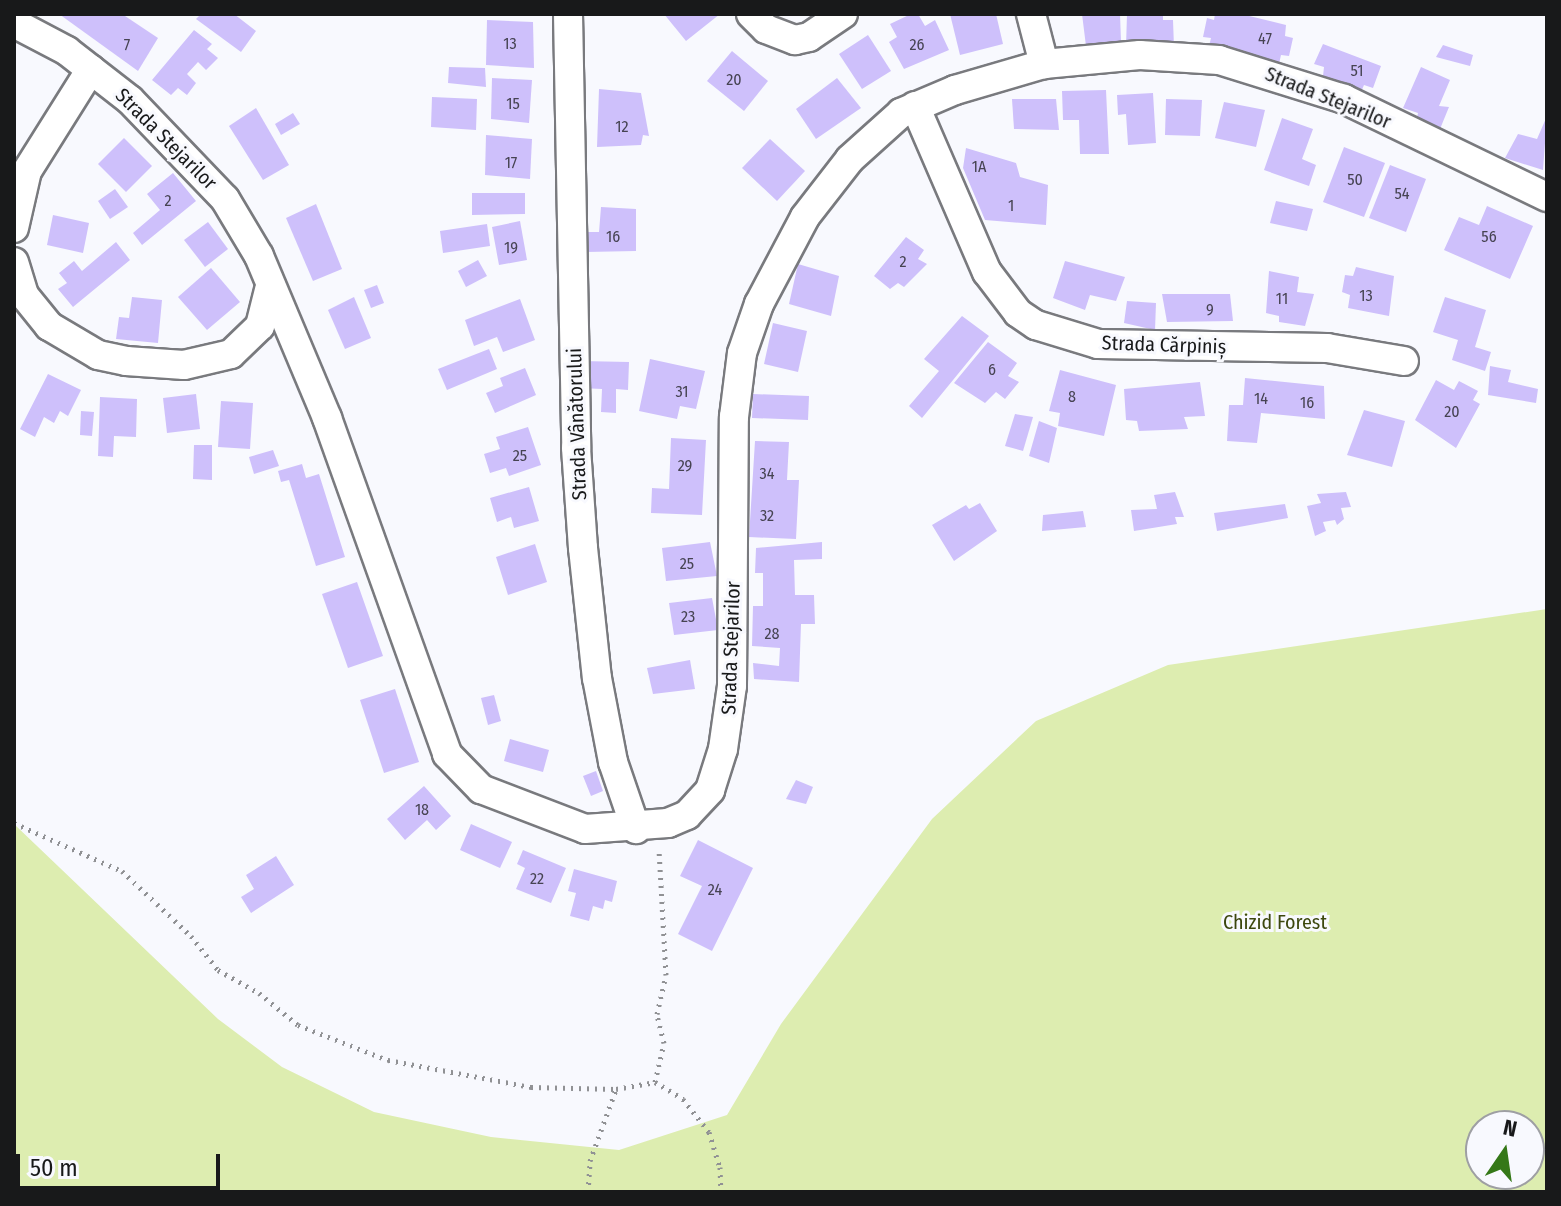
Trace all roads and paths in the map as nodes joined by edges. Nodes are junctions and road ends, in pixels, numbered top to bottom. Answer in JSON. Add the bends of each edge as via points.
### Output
{"nodes":[{"id":1,"x":568,"y":14,"type":"edge"},
{"id":2,"x":751,"y":14,"type":"edge"},
{"id":3,"x":843,"y":14,"type":"edge"},
{"id":4,"x":1031,"y":14,"type":"edge"},
{"id":5,"x":14,"y":23,"type":"edge"},
{"id":6,"x":1044,"y":64,"type":"junction"},
{"id":7,"x":91,"y":69,"type":"junction"},
{"id":8,"x":915,"y":106,"type":"junction"},
{"id":9,"x":1547,"y":197,"type":"edge"},
{"id":10,"x":14,"y":228,"type":"edge"},
{"id":11,"x":14,"y":262,"type":"edge"},
{"id":12,"x":269,"y":290,"type":"junction"},
{"id":13,"x":1404,"y":361,"type":"dead end"},
{"id":14,"x":14,"y":823,"type":"edge"},
{"id":15,"x":636,"y":829,"type":"junction"},
{"id":16,"x":655,"y":1082,"type":"junction"},
{"id":17,"x":616,"y":1089,"type":"junction"},
{"id":18,"x":588,"y":1192,"type":"edge"},
{"id":19,"x":721,"y":1192,"type":"edge"}],
"edges":[{"from":1,"to":15,"type":"street","name":"Strada Vânătorului","via":[[576,448],[585,563],[597,678],[613,762]]},
{"from":2,"to":3,"type":"street","via":[[766,29],[795,40],[809,37]]},
{"from":4,"to":6,"type":"street"},
{"from":5,"to":7,"type":"street","name":"Strada Stejarilor"},
{"from":6,"to":8,"type":"street","name":"Strada Stejarilor"},
{"from":6,"to":9,"type":"street","name":"Strada Stejarilor","via":[[1179,55],[1267,72],[1344,99]]},
{"from":7,"to":10,"type":"street","via":[[27,171]]},
{"from":7,"to":12,"type":"street","name":"Strada Stejarilor","via":[[164,132],[225,199],[247,231]]},
{"from":8,"to":13,"type":"street","name":"Strada Cărpiniș","via":[[987,272],[1018,313],[1036,325],[1098,344],[1327,348]]},
{"from":8,"to":15,"type":"street","name":"Strada Stejarilor","via":[[877,131],[828,183],[805,217],[750,328],[734,417],[732,686],[723,749],[710,790],[699,805],[668,823]]},
{"from":11,"to":12,"type":"street","via":[[24,295],[49,326],[98,355],[126,361],[184,365],[231,354],[260,326]]},
{"from":12,"to":15,"type":"street","name":"Strada Stejarilor","via":[[327,418],[447,754],[481,789],[517,807],[585,829]]},
{"from":14,"to":17,"type":"path","via":[[122,871],[191,936],[218,970],[259,993],[298,1025],[337,1043],[466,1077],[531,1087]]},
{"from":15,"to":16,"type":"path","via":[[659,847],[666,975],[657,1014],[664,1043]]},
{"from":16,"to":17,"type":"path"},
{"from":16,"to":19,"type":"path","via":[[683,1099],[709,1132]]},
{"from":17,"to":18,"type":"path","via":[[590,1161]]}]}
